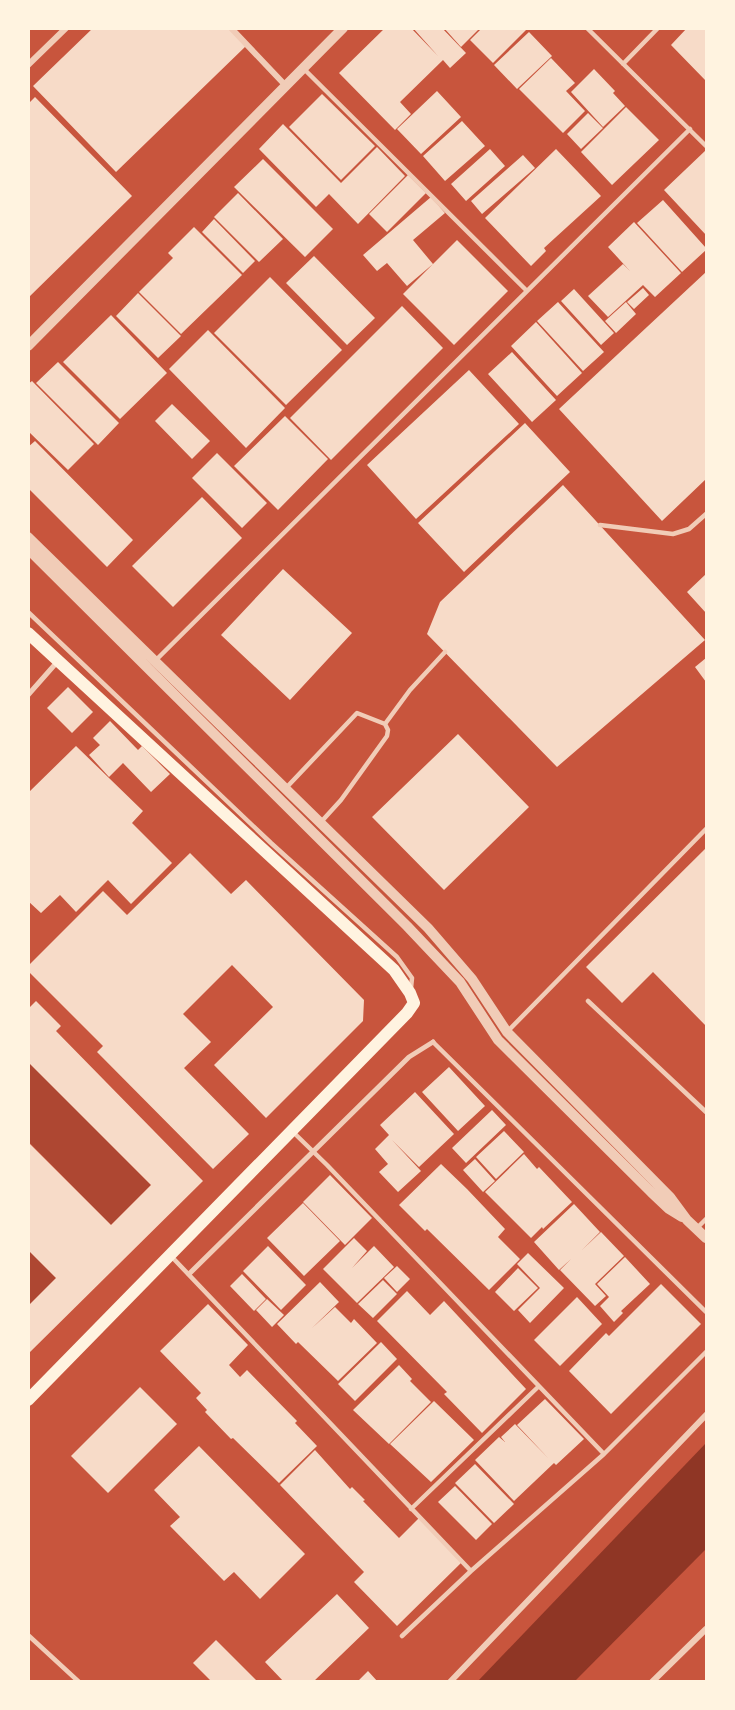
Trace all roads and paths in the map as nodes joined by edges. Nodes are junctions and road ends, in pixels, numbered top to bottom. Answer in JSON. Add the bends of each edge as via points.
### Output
{"nodes":[{"id":1,"x":66,"y":28,"type":"edge"},
{"id":2,"x":231,"y":28,"type":"edge"},
{"id":3,"x":343,"y":28,"type":"edge"},
{"id":4,"x":587,"y":28,"type":"edge"},
{"id":5,"x":658,"y":28,"type":"edge"},
{"id":6,"x":623,"y":64,"type":"junction"},
{"id":7,"x":28,"y":65,"type":"edge"},
{"id":8,"x":303,"y":68,"type":"junction"},
{"id":9,"x":286,"y":86,"type":"junction"},
{"id":10,"x":690,"y":129,"type":"junction"},
{"id":11,"x":706,"y":146,"type":"edge"},
{"id":12,"x":527,"y":291,"type":"junction"},
{"id":13,"x":28,"y":346,"type":"edge"},
{"id":14,"x":706,"y":514,"type":"edge"},
{"id":15,"x":600,"y":525,"type":"dead end"},
{"id":16,"x":28,"y":537,"type":"edge"},
{"id":17,"x":28,"y":549,"type":"edge"},
{"id":18,"x":28,"y":612,"type":"edge"},
{"id":19,"x":28,"y":633,"type":"edge"},
{"id":20,"x":445,"y":652,"type":"dead end"},
{"id":21,"x":58,"y":661,"type":"junction"},
{"id":22,"x":156,"y":661,"type":"junction"},
{"id":23,"x":28,"y":695,"type":"edge"},
{"id":24,"x":385,"y":724,"type":"junction"},
{"id":25,"x":286,"y":788,"type":"junction"},
{"id":26,"x":321,"y":822,"type":"junction"},
{"id":27,"x":706,"y":829,"type":"edge"},
{"id":28,"x":410,"y":993,"type":"junction"},
{"id":29,"x":588,"y":1001,"type":"dead end"},
{"id":30,"x":507,"y":1032,"type":"junction"},
{"id":31,"x":433,"y":1042,"type":"joint"},
{"id":32,"x":706,"y":1112,"type":"edge"},
{"id":33,"x":292,"y":1131,"type":"junction"},
{"id":34,"x":314,"y":1152,"type":"junction"},
{"id":35,"x":687,"y":1220,"type":"junction"},
{"id":36,"x":706,"y":1220,"type":"edge"},
{"id":37,"x":696,"y":1229,"type":"junction"},
{"id":38,"x":706,"y":1238,"type":"edge"},
{"id":39,"x":170,"y":1255,"type":"junction"},
{"id":40,"x":189,"y":1274,"type":"junction"},
{"id":41,"x":706,"y":1312,"type":"edge"},
{"id":42,"x":706,"y":1352,"type":"edge"},
{"id":43,"x":538,"y":1387,"type":"junction"},
{"id":44,"x":28,"y":1400,"type":"edge"},
{"id":45,"x":706,"y":1415,"type":"edge"},
{"id":46,"x":604,"y":1454,"type":"junction"},
{"id":47,"x":411,"y":1509,"type":"junction"},
{"id":48,"x":471,"y":1571,"type":"junction"},
{"id":49,"x":706,"y":1629,"type":"edge"},
{"id":50,"x":28,"y":1635,"type":"edge"},
{"id":51,"x":402,"y":1636,"type":"dead end"},
{"id":52,"x":78,"y":1682,"type":"edge"},
{"id":53,"x":450,"y":1682,"type":"edge"},
{"id":54,"x":652,"y":1682,"type":"edge"}],
"edges":[{"from":1,"to":7,"type":"street"},
{"from":2,"to":9,"type":"street"},
{"from":3,"to":8,"type":"street"},
{"from":4,"to":6,"type":"lane"},
{"from":5,"to":6,"type":"lane"},
{"from":6,"to":10,"type":"lane"},
{"from":8,"to":9,"type":"street"},
{"from":8,"to":12,"type":"lane"},
{"from":9,"to":13,"type":"street"},
{"from":10,"to":11,"type":"lane"},
{"from":10,"to":12,"type":"lane"},
{"from":12,"to":22,"type":"lane"},
{"from":14,"to":15,"type":"lane","via":[[689,529],[673,534]]},
{"from":16,"to":22,"type":"street"},
{"from":17,"to":35,"type":"street","via":[[407,926],[459,982],[498,1040],[651,1192]]},
{"from":18,"to":28,"type":"lane","via":[[397,957],[412,978]]},
{"from":19,"to":21,"type":"main road"},
{"from":20,"to":24,"type":"lane"},
{"from":21,"to":23,"type":"street"},
{"from":21,"to":28,"type":"main road","via":[[394,970]]},
{"from":22,"to":25,"type":"street"},
{"from":24,"to":25,"type":"lane","via":[[357,713]]},
{"from":24,"to":26,"type":"lane","via":[[387,736]]},
{"from":25,"to":26,"type":"street"},
{"from":26,"to":30,"type":"street","via":[[436,937],[472,979]]},
{"from":27,"to":30,"type":"lane"},
{"from":28,"to":33,"type":"main road","via":[[414,1003],[407,1013]]},
{"from":29,"to":32,"type":"lane"},
{"from":30,"to":35,"type":"street","via":[[670,1197]]},
{"from":31,"to":34,"type":"street","via":[[409,1057]]},
{"from":31,"to":41,"type":"lane"},
{"from":33,"to":34,"type":"lane"},
{"from":33,"to":39,"type":"main road"},
{"from":34,"to":40,"type":"street"},
{"from":34,"to":43,"type":"lane"},
{"from":35,"to":37,"type":"street"},
{"from":36,"to":37,"type":"lane"},
{"from":37,"to":38,"type":"street"},
{"from":39,"to":40,"type":"lane"},
{"from":39,"to":44,"type":"main road"},
{"from":40,"to":47,"type":"lane"},
{"from":42,"to":46,"type":"lane"},
{"from":43,"to":46,"type":"lane"},
{"from":43,"to":47,"type":"lane"},
{"from":45,"to":53,"type":"street"},
{"from":46,"to":48,"type":"lane"},
{"from":47,"to":48,"type":"lane"},
{"from":48,"to":51,"type":"lane"},
{"from":49,"to":54,"type":"street"},
{"from":50,"to":52,"type":"lane"}]}
